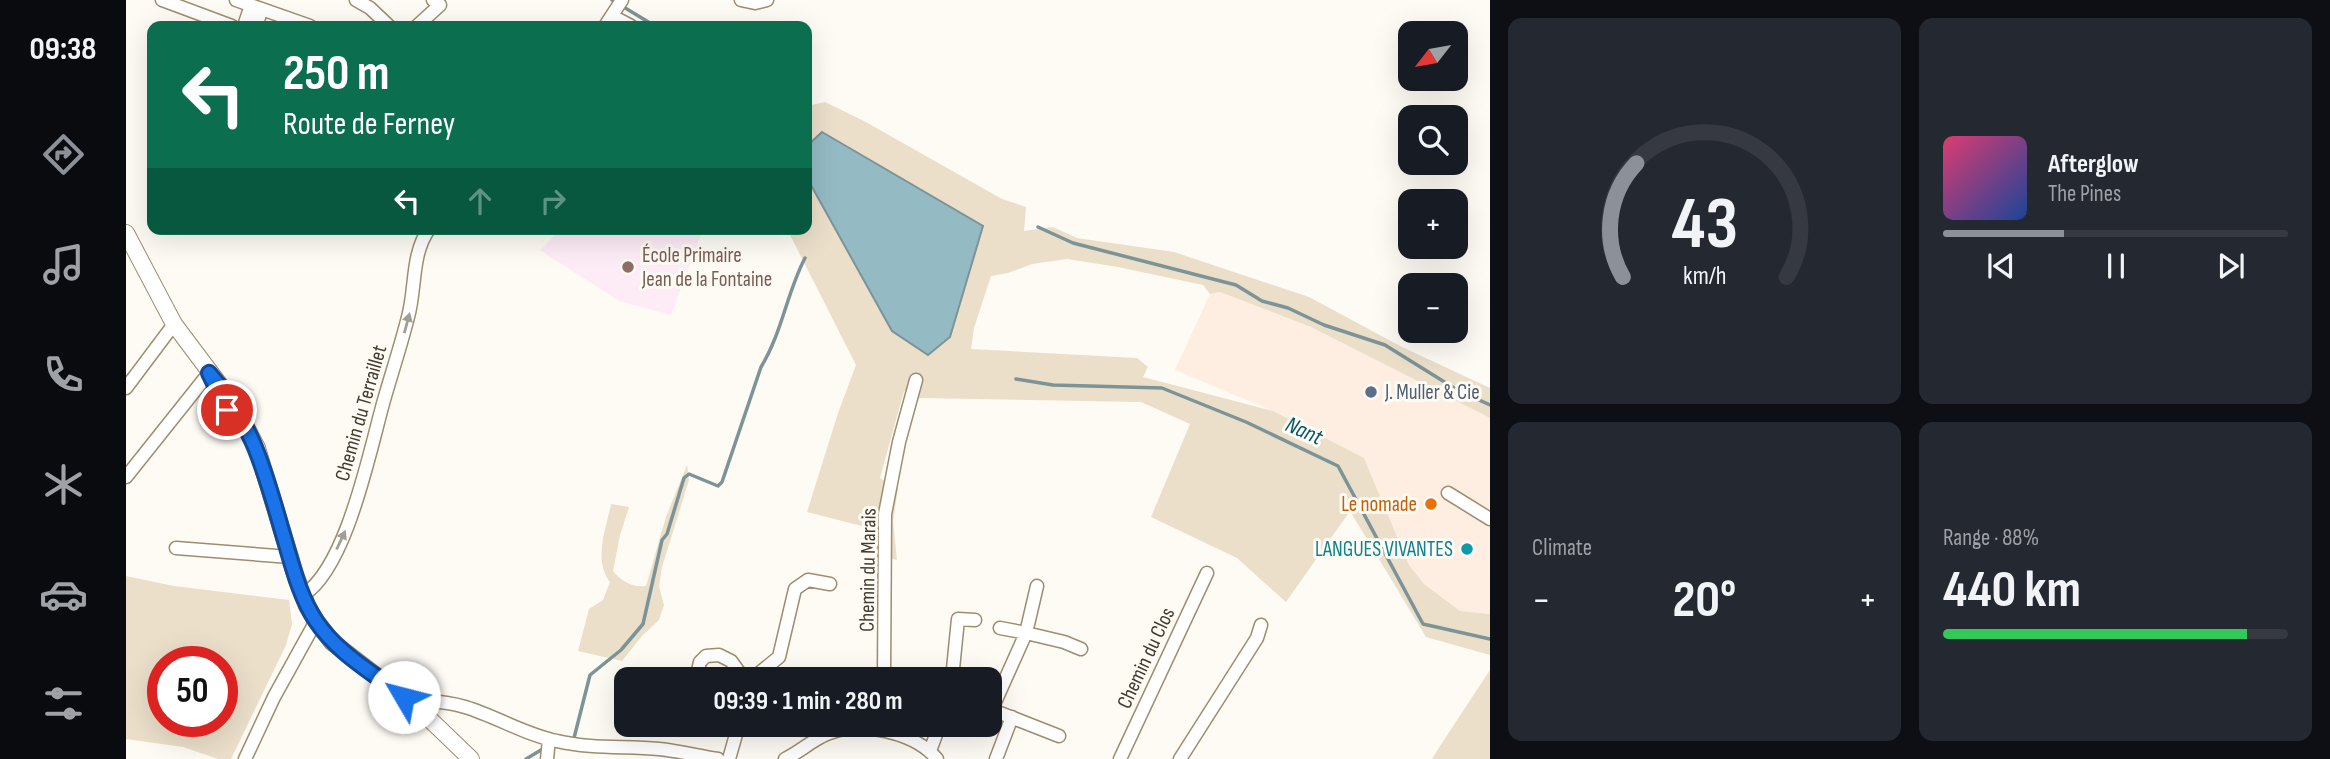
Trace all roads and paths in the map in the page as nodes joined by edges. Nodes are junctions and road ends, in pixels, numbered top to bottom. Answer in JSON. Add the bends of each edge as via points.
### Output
{"nodes":[{"id":1,"x":162,"y":0,"type":"edge"},
{"id":2,"x":236,"y":0,"type":"edge"},
{"id":3,"x":356,"y":0,"type":"edge"},
{"id":4,"x":741,"y":0,"type":"edge"},
{"id":5,"x":767,"y":0,"type":"edge"},
{"id":6,"x":439,"y":2,"type":"edge"},
{"id":7,"x":256,"y":7,"type":"junction"},
{"id":8,"x":219,"y":21,"type":"edge"},
{"id":9,"x":247,"y":21,"type":"edge"},
{"id":10,"x":256,"y":21,"type":"edge"},
{"id":11,"x":296,"y":21,"type":"edge"},
{"id":12,"x":384,"y":21,"type":"edge"},
{"id":13,"x":422,"y":21,"type":"edge"},
{"id":14,"x":126,"y":233,"type":"edge"},
{"id":15,"x":425,"y":235,"type":"edge"},
{"id":16,"x":174,"y":324,"type":"junction"},
{"id":17,"x":206,"y":369,"type":"junction"},
{"id":18,"x":916,"y":380,"type":"dead end"},
{"id":19,"x":126,"y":388,"type":"edge"},
{"id":20,"x":126,"y":466,"type":"edge"},
{"id":21,"x":126,"y":477,"type":"edge"},
{"id":22,"x":1448,"y":493,"type":"dead end"},
{"id":23,"x":1490,"y":519,"type":"edge"},
{"id":24,"x":176,"y":548,"type":"dead end"},
{"id":25,"x":290,"y":557,"type":"junction"},
{"id":26,"x":1207,"y":573,"type":"dead end"},
{"id":27,"x":830,"y":584,"type":"dead end"},
{"id":28,"x":1037,"y":586,"type":"dead end"},
{"id":29,"x":303,"y":595,"type":"junction"},
{"id":30,"x":975,"y":620,"type":"dead end"},
{"id":31,"x":316,"y":621,"type":"junction"},
{"id":32,"x":1261,"y":625,"type":"dead end"},
{"id":33,"x":1000,"y":628,"type":"dead end"},
{"id":34,"x":1026,"y":633,"type":"junction"},
{"id":35,"x":1081,"y":649,"type":"dead end"},
{"id":36,"x":699,"y":667,"type":"edge"},
{"id":37,"x":735,"y":667,"type":"edge"},
{"id":38,"x":767,"y":667,"type":"edge"},
{"id":39,"x":884,"y":667,"type":"edge"},
{"id":40,"x":953,"y":667,"type":"edge"},
{"id":41,"x":1002,"y":685,"type":"edge"},
{"id":42,"x":418,"y":708,"type":"junction"},
{"id":43,"x":1002,"y":713,"type":"edge"},
{"id":44,"x":1012,"y":717,"type":"junction"},
{"id":45,"x":1059,"y":736,"type":"dead end"},
{"id":46,"x":735,"y":737,"type":"edge"},
{"id":47,"x":823,"y":737,"type":"edge"},
{"id":48,"x":905,"y":737,"type":"edge"},
{"id":49,"x":937,"y":737,"type":"edge"},
{"id":50,"x":549,"y":739,"type":"junction"},
{"id":51,"x":934,"y":755,"type":"edge"},
{"id":52,"x":244,"y":759,"type":"edge"},
{"id":53,"x":471,"y":759,"type":"edge"},
{"id":54,"x":547,"y":759,"type":"edge"},
{"id":55,"x":718,"y":759,"type":"edge"},
{"id":56,"x":729,"y":759,"type":"edge"},
{"id":57,"x":785,"y":759,"type":"edge"},
{"id":58,"x":996,"y":759,"type":"edge"},
{"id":59,"x":1120,"y":759,"type":"edge"},
{"id":60,"x":1180,"y":759,"type":"edge"}],
"edges":[{"from":1,"to":8,"type":"street"},
{"from":2,"to":7,"type":"street"},
{"from":3,"to":12,"type":"street"},
{"from":4,"to":5,"type":"street"},
{"from":6,"to":13,"type":"street"},
{"from":7,"to":9,"type":"street"},
{"from":7,"to":10,"type":"street"},
{"from":7,"to":11,"type":"street"},
{"from":14,"to":16,"type":"main road"},
{"from":29,"to":15,"type":"street","name":"Chemin du Terraillet","one_way":true,"via":[[323,576],[361,489],[409,315]]},
{"from":16,"to":17,"type":"main road"},
{"from":16,"to":19,"type":"street"},
{"from":17,"to":20,"type":"street"},
{"from":17,"to":21,"type":"street"},
{"from":17,"to":25,"type":"main road","via":[[261,456]]},
{"from":18,"to":39,"type":"street","name":"Chemin du Marais","via":[[885,514]]},
{"from":22,"to":23,"type":"street"},
{"from":24,"to":25,"type":"street"},
{"from":25,"to":29,"type":"main road"},
{"from":26,"to":59,"type":"street","name":"Chemin du Clos"},
{"from":27,"to":38,"type":"street","via":[[808,580],[795,589],[779,657]]},
{"from":28,"to":34,"type":"street"},
{"from":29,"to":31,"type":"main road"},
{"from":30,"to":40,"type":"street","via":[[958,619]]},
{"from":31,"to":42,"type":"main road","via":[[343,652]]},
{"from":31,"to":52,"type":"street"},
{"from":32,"to":60,"type":"street"},
{"from":33,"to":34,"type":"street"},
{"from":34,"to":35,"type":"street"},
{"from":34,"to":41,"type":"street"},
{"from":36,"to":37,"type":"street","via":[[706,656],[719,655]]},
{"from":42,"to":50,"type":"street","via":[[424,702],[457,703]]},
{"from":42,"to":53,"type":"main road"},
{"from":43,"to":44,"type":"street"},
{"from":44,"to":45,"type":"street"},
{"from":44,"to":58,"type":"street"},
{"from":46,"to":56,"type":"street"},
{"from":47,"to":57,"type":"street"},
{"from":48,"to":51,"type":"street"},
{"from":49,"to":51,"type":"street"},
{"from":50,"to":54,"type":"street"},
{"from":50,"to":55,"type":"street"}]}
